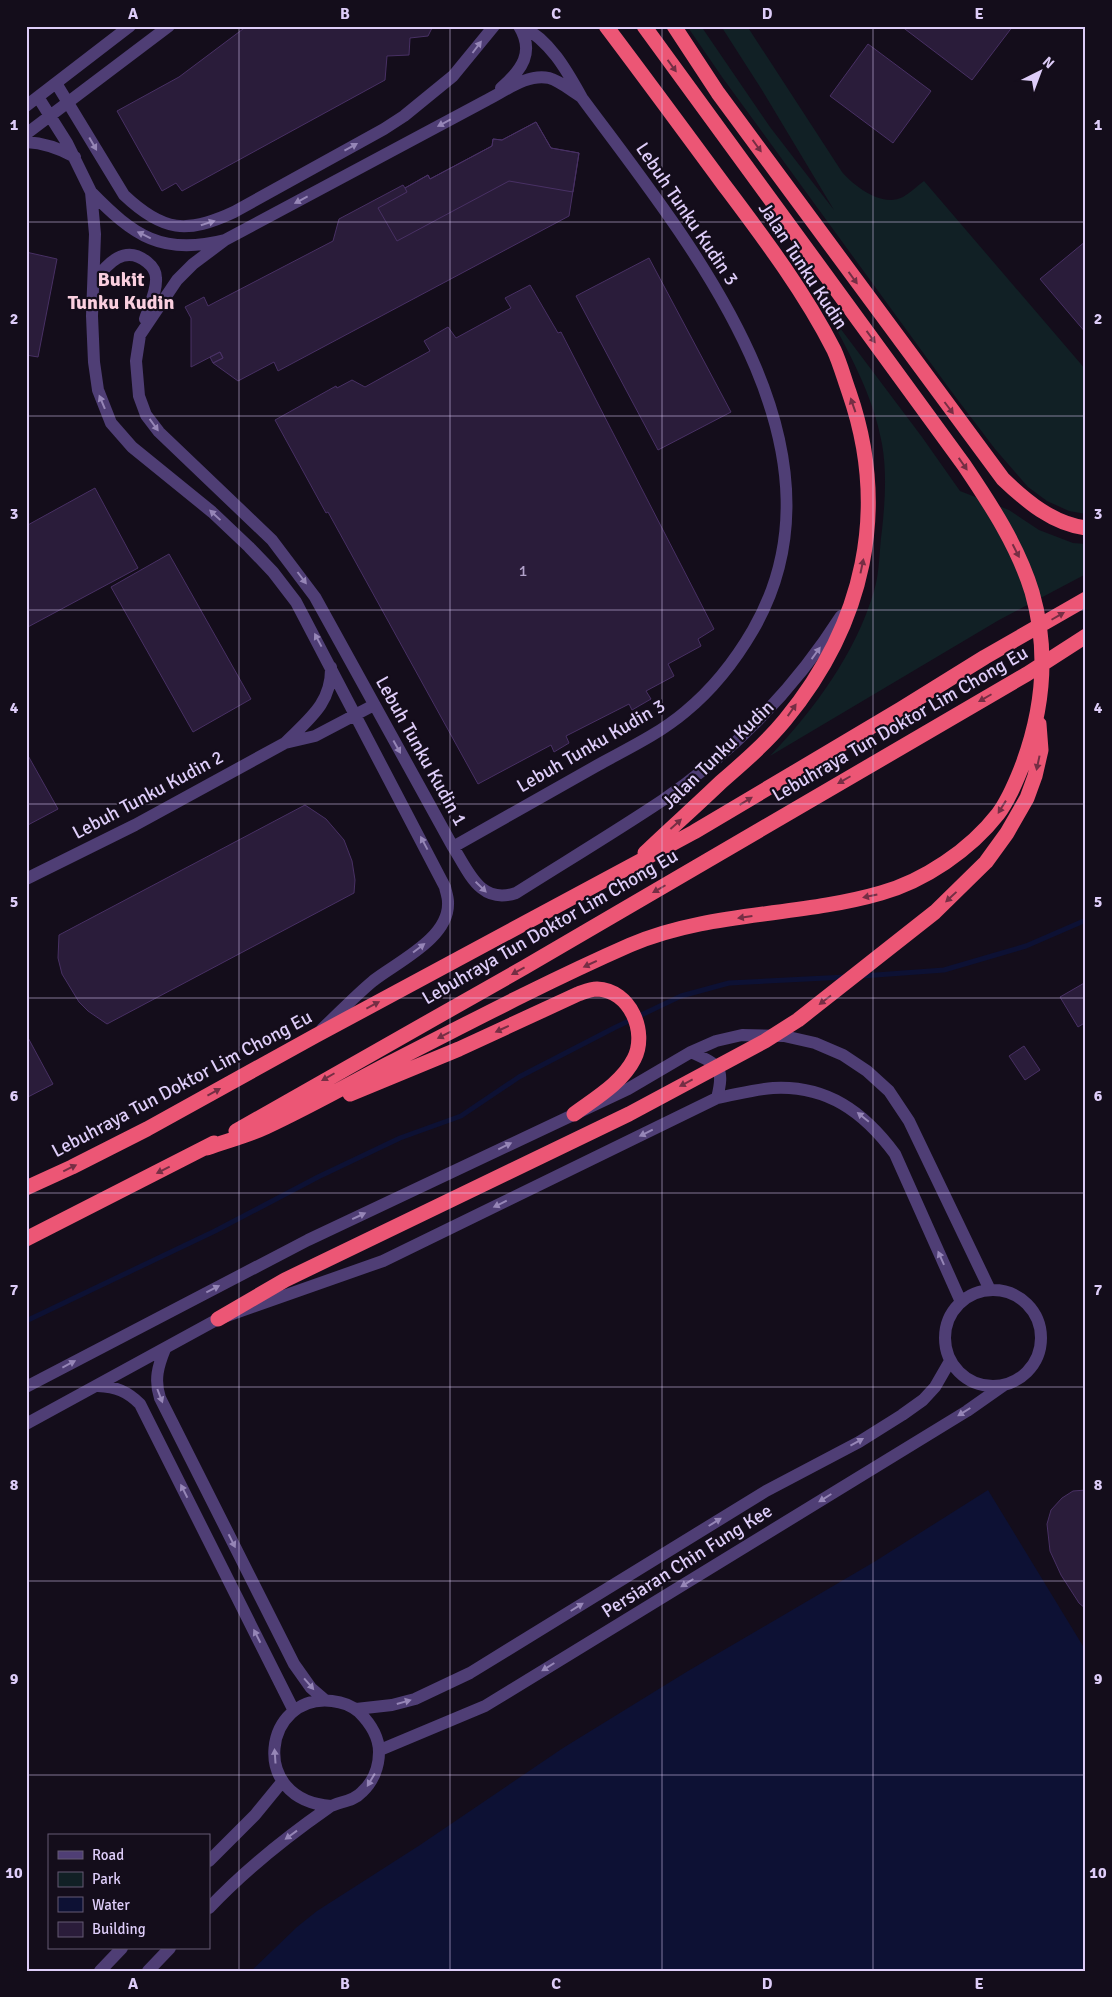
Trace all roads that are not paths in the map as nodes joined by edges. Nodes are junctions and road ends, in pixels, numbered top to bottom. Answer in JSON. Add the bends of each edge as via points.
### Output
{"nodes":[{"id":1,"x":130,"y":26,"type":"edge"},
{"id":2,"x":169,"y":26,"type":"edge"},
{"id":3,"x":494,"y":26,"type":"edge"},
{"id":4,"x":520,"y":26,"type":"edge"},
{"id":5,"x":606,"y":26,"type":"edge"},
{"id":6,"x":644,"y":26,"type":"edge"},
{"id":7,"x":674,"y":26,"type":"edge"},
{"id":8,"x":56,"y":83,"type":"junction"},
{"id":9,"x":718,"y":93,"type":"junction"},
{"id":10,"x":38,"y":97,"type":"junction"},
{"id":11,"x":582,"y":98,"type":"junction"},
{"id":12,"x":487,"y":100,"type":"junction"},
{"id":13,"x":69,"y":102,"type":"junction"},
{"id":14,"x":26,"y":106,"type":"edge"},
{"id":15,"x":51,"y":116,"type":"junction"},
{"id":16,"x":26,"y":134,"type":"edge"},
{"id":17,"x":26,"y":142,"type":"edge"},
{"id":18,"x":75,"y":157,"type":"junction"},
{"id":19,"x":91,"y":192,"type":"junction"},
{"id":20,"x":790,"y":227,"type":"junction"},
{"id":21,"x":225,"y":240,"type":"junction"},
{"id":22,"x":94,"y":281,"type":"junction"},
{"id":23,"x":140,"y":335,"type":"junction"},
{"id":24,"x":1086,"y":528,"type":"edge"},
{"id":25,"x":856,"y":593,"type":"junction"},
{"id":26,"x":1086,"y":599,"type":"edge"},
{"id":27,"x":1086,"y":636,"type":"edge"},
{"id":28,"x":330,"y":664,"type":"junction"},
{"id":29,"x":374,"y":705,"type":"junction"},
{"id":30,"x":355,"y":715,"type":"junction"},
{"id":31,"x":1038,"y":715,"type":"junction"},
{"id":32,"x":285,"y":743,"type":"junction"},
{"id":33,"x":453,"y":847,"type":"junction"},
{"id":34,"x":627,"y":869,"type":"junction"},
{"id":35,"x":26,"y":879,"type":"edge"},
{"id":36,"x":315,"y":1036,"type":"junction"},
{"id":37,"x":691,"y":1052,"type":"junction"},
{"id":38,"x":717,"y":1098,"type":"junction"},
{"id":39,"x":574,"y":1114,"type":"junction"},
{"id":40,"x":263,"y":1129,"type":"junction"},
{"id":41,"x":207,"y":1148,"type":"junction"},
{"id":42,"x":26,"y":1188,"type":"edge"},
{"id":43,"x":26,"y":1239,"type":"edge"},
{"id":44,"x":990,"y":1290,"type":"junction"},
{"id":45,"x":961,"y":1302,"type":"junction"},
{"id":46,"x":218,"y":1319,"type":"junction"},
{"id":47,"x":165,"y":1349,"type":"junction"},
{"id":48,"x":950,"y":1361,"type":"junction"},
{"id":49,"x":1004,"y":1385,"type":"junction"},
{"id":50,"x":98,"y":1386,"type":"junction"},
{"id":51,"x":26,"y":1387,"type":"edge"},
{"id":52,"x":26,"y":1424,"type":"edge"},
{"id":53,"x":325,"y":1700,"type":"junction"},
{"id":54,"x":356,"y":1709,"type":"junction"},
{"id":55,"x":294,"y":1711,"type":"junction"},
{"id":56,"x":380,"y":1750,"type":"junction"},
{"id":57,"x":282,"y":1782,"type":"junction"},
{"id":58,"x":331,"y":1806,"type":"junction"},
{"id":59,"x":210,"y":1860,"type":"edge"},
{"id":60,"x":210,"y":1907,"type":"edge"},
{"id":61,"x":120,"y":1950,"type":"edge"},
{"id":62,"x":168,"y":1950,"type":"edge"},
{"id":63,"x":100,"y":1971,"type":"edge"},
{"id":64,"x":148,"y":1971,"type":"edge"}],
"edges":[{"from":1,"to":8,"type":"street"},
{"from":2,"to":13,"type":"street"},
{"from":13,"to":3,"type":"street","one_way":true,"via":[[124,196],[160,221],[182,227],[198,226],[234,212],[384,129],[453,76]]},
{"from":4,"to":11,"type":"street","name":"Lebuh Tunku Kudin 3","via":[[543,40]]},
{"from":4,"to":12,"type":"street","name":"Lebuh Tunku Kudin 3","via":[[526,42],[524,61],[518,71]]},
{"from":25,"to":5,"type":"highway","name":"Jalan Tunku Kudin","one_way":true,"via":[[868,521],[867,469],[856,412],[834,351],[793,280]]},
{"from":6,"to":20,"type":"highway","name":"Jalan Tunku Kudin","one_way":true},
{"from":7,"to":9,"type":"highway"},
{"from":8,"to":10,"type":"street"},
{"from":8,"to":13,"type":"street"},
{"from":9,"to":20,"type":"highway","via":[[738,144]]},
{"from":9,"to":24,"type":"highway","one_way":true,"via":[[1003,479],[1027,502],[1053,517]]},
{"from":10,"to":14,"type":"street"},
{"from":10,"to":15,"type":"street","name":"Lebuh Tunku Kudin 1"},
{"from":11,"to":12,"type":"street","name":"Lebuh Tunku Kudin 3","via":[[559,82],[538,77]]},
{"from":11,"to":33,"type":"street","name":"Lebuh Tunku Kudin 3","via":[[702,264],[748,352],[778,437],[786,510],[782,561],[772,592],[744,646],[727,670],[685,712],[664,728]]},
{"from":12,"to":21,"type":"street","name":"Lebuh Tunku Kudin 3","one_way":true},
{"from":13,"to":15,"type":"street"},
{"from":15,"to":16,"type":"street"},
{"from":15,"to":18,"type":"street","name":"Lebuh Tunku Kudin 1"},
{"from":17,"to":18,"type":"street","via":[[42,142]]},
{"from":18,"to":19,"type":"street","name":"Lebuh Tunku Kudin 1"},
{"from":21,"to":19,"type":"street","name":"Lebuh Tunku Kudin 3","one_way":true,"via":[[188,247],[155,240],[118,219]]},
{"from":19,"to":22,"type":"street","name":"Lebuh Tunku Kudin 1","via":[[95,234]]},
{"from":20,"to":31,"type":"highway","name":"Jalan Tunku Kudin","one_way":true,"via":[[993,508],[1018,556],[1038,615],[1042,666]]},
{"from":21,"to":23,"type":"street","name":"Lebuh Tunku Kudin 1","via":[[177,280]]},
{"from":22,"to":23,"type":"street","via":[[106,265],[122,256],[141,257],[151,265],[156,278],[154,291]]},
{"from":28,"to":22,"type":"street","name":"Lebuh Tunku Kudin 1","one_way":true,"via":[[296,602],[273,572],[212,512],[132,447],[111,423],[98,390],[94,362]]},
{"from":23,"to":29,"type":"street","name":"Lebuh Tunku Kudin 1","one_way":true,"via":[[136,378],[146,415],[159,432],[285,556],[315,597]]},
{"from":33,"to":25,"type":"street","name":"Lebuh Tunku Kudin 1","one_way":true,"via":[[481,889],[495,896],[516,893],[656,804],[709,764],[770,709],[802,672]]},
{"from":34,"to":25,"type":"highway","name":"Jalan Tunku Kudin","one_way":true,"via":[[758,749],[785,720],[821,669]]},
{"from":34,"to":26,"type":"highway","name":"Lebuhraya Tun Doktor Lim Chong Eu","one_way":true},
{"from":27,"to":41,"type":"highway","name":"Lebuhraya Tun Doktor Lim Chong Eu","one_way":true,"via":[[1027,674],[534,962]]},
{"from":28,"to":30,"type":"street","name":"Lebuh Tunku Kudin 1"},
{"from":28,"to":32,"type":"street","name":"Lebuh Tunku Kudin 2","via":[[330,685],[324,702]]},
{"from":29,"to":30,"type":"street","name":"Lebuh Tunku Kudin 2"},
{"from":29,"to":33,"type":"street","name":"Lebuh Tunku Kudin 1","one_way":true},
{"from":30,"to":32,"type":"street","name":"Lebuh Tunku Kudin 2","via":[[315,736]]},
{"from":36,"to":30,"type":"street","name":"Lebuh Tunku Kudin 1","one_way":true,"via":[[373,981],[427,942],[441,924],[448,903],[445,887],[433,862]]},
{"from":31,"to":40,"type":"highway","one_way":true,"via":[[1019,775],[998,814],[950,860],[934,870],[880,893],[696,925],[631,945],[495,1009]]},
{"from":31,"to":46,"type":"highway","one_way":true,"via":[[1041,750],[1036,776],[1007,833],[986,862],[935,912],[822,1002],[765,1041],[629,1114],[285,1280]]},
{"from":32,"to":35,"type":"street","name":"Lebuh Tunku Kudin 2","via":[[135,825]]},
{"from":36,"to":34,"type":"highway","name":"Lebuhraya Tun Doktor Lim Chong Eu","one_way":true},
{"from":42,"to":36,"type":"highway","name":"Lebuhraya Tun Doktor Lim Chong Eu","one_way":true,"via":[[147,1129]]},
{"from":37,"to":38,"type":"street","via":[[707,1059],[718,1069],[721,1081]]},
{"from":37,"to":39,"type":"street","via":[[628,1089]]},
{"from":37,"to":44,"type":"street","via":[[716,1041],[742,1035],[784,1036],[815,1043],[843,1055],[867,1071],[889,1091],[909,1121]]},
{"from":45,"to":38,"type":"street","one_way":true,"via":[[895,1154],[864,1118],[825,1095],[801,1089],[772,1088]]},
{"from":38,"to":46,"type":"street","one_way":true,"via":[[383,1260]]},
{"from":39,"to":40,"type":"highway","one_way":true,"via":[[618,1079],[634,1060],[639,1046],[640,1033],[636,1021],[624,1002],[612,993],[597,989],[578,994],[459,1050]]},
{"from":51,"to":39,"type":"street","one_way":true,"via":[[308,1240]]},
{"from":40,"to":41,"type":"highway"},
{"from":41,"to":43,"type":"highway","name":"Lebuhraya Tun Doktor Lim Chong Eu","one_way":true},
{"from":44,"to":45,"type":"street"},
{"from":44,"to":49,"type":"street","via":[[1006,1292],[1020,1299],[1032,1310],[1039,1324],[1041,1340],[1038,1355],[1030,1369],[1019,1379]]},
{"from":45,"to":48,"type":"street","via":[[950,1314],[945,1330],[945,1346]]},
{"from":46,"to":47,"type":"street"},
{"from":47,"to":50,"type":"street"},
{"from":47,"to":53,"type":"street","one_way":true,"via":[[156,1382],[160,1398],[294,1664],[310,1688]]},
{"from":48,"to":49,"type":"street","via":[[973,1383],[989,1387]]},
{"from":54,"to":48,"type":"street","name":"Persiaran Chin Fung Kee","one_way":true,"via":[[392,1705],[415,1698],[470,1673],[766,1491],[859,1442],[902,1415],[935,1387]]},
{"from":49,"to":56,"type":"street","name":"Persiaran Chin Fung Kee","one_way":true,"via":[[967,1411],[485,1706]]},
{"from":50,"to":52,"type":"street"},
{"from":55,"to":50,"type":"street","one_way":true,"via":[[140,1404],[124,1391]]},
{"from":53,"to":54,"type":"street","name":"Persiaran Chin Fung Kee","via":[[341,1702]]},
{"from":53,"to":55,"type":"street","via":[[309,1703]]},
{"from":54,"to":56,"type":"street","name":"Persiaran Chin Fung Kee","via":[[368,1720]]},
{"from":57,"to":55,"type":"street","one_way":true,"via":[[276,1770],[274,1744],[278,1731]]},
{"from":56,"to":58,"type":"street","one_way":true,"via":[[378,1767],[361,1794]]},
{"from":57,"to":58,"type":"street","via":[[303,1801]]},
{"from":57,"to":59,"type":"street","via":[[255,1815]]},
{"from":58,"to":60,"type":"street","one_way":true,"via":[[280,1842]]},
{"from":61,"to":63,"type":"street"},
{"from":62,"to":64,"type":"street"}]}
